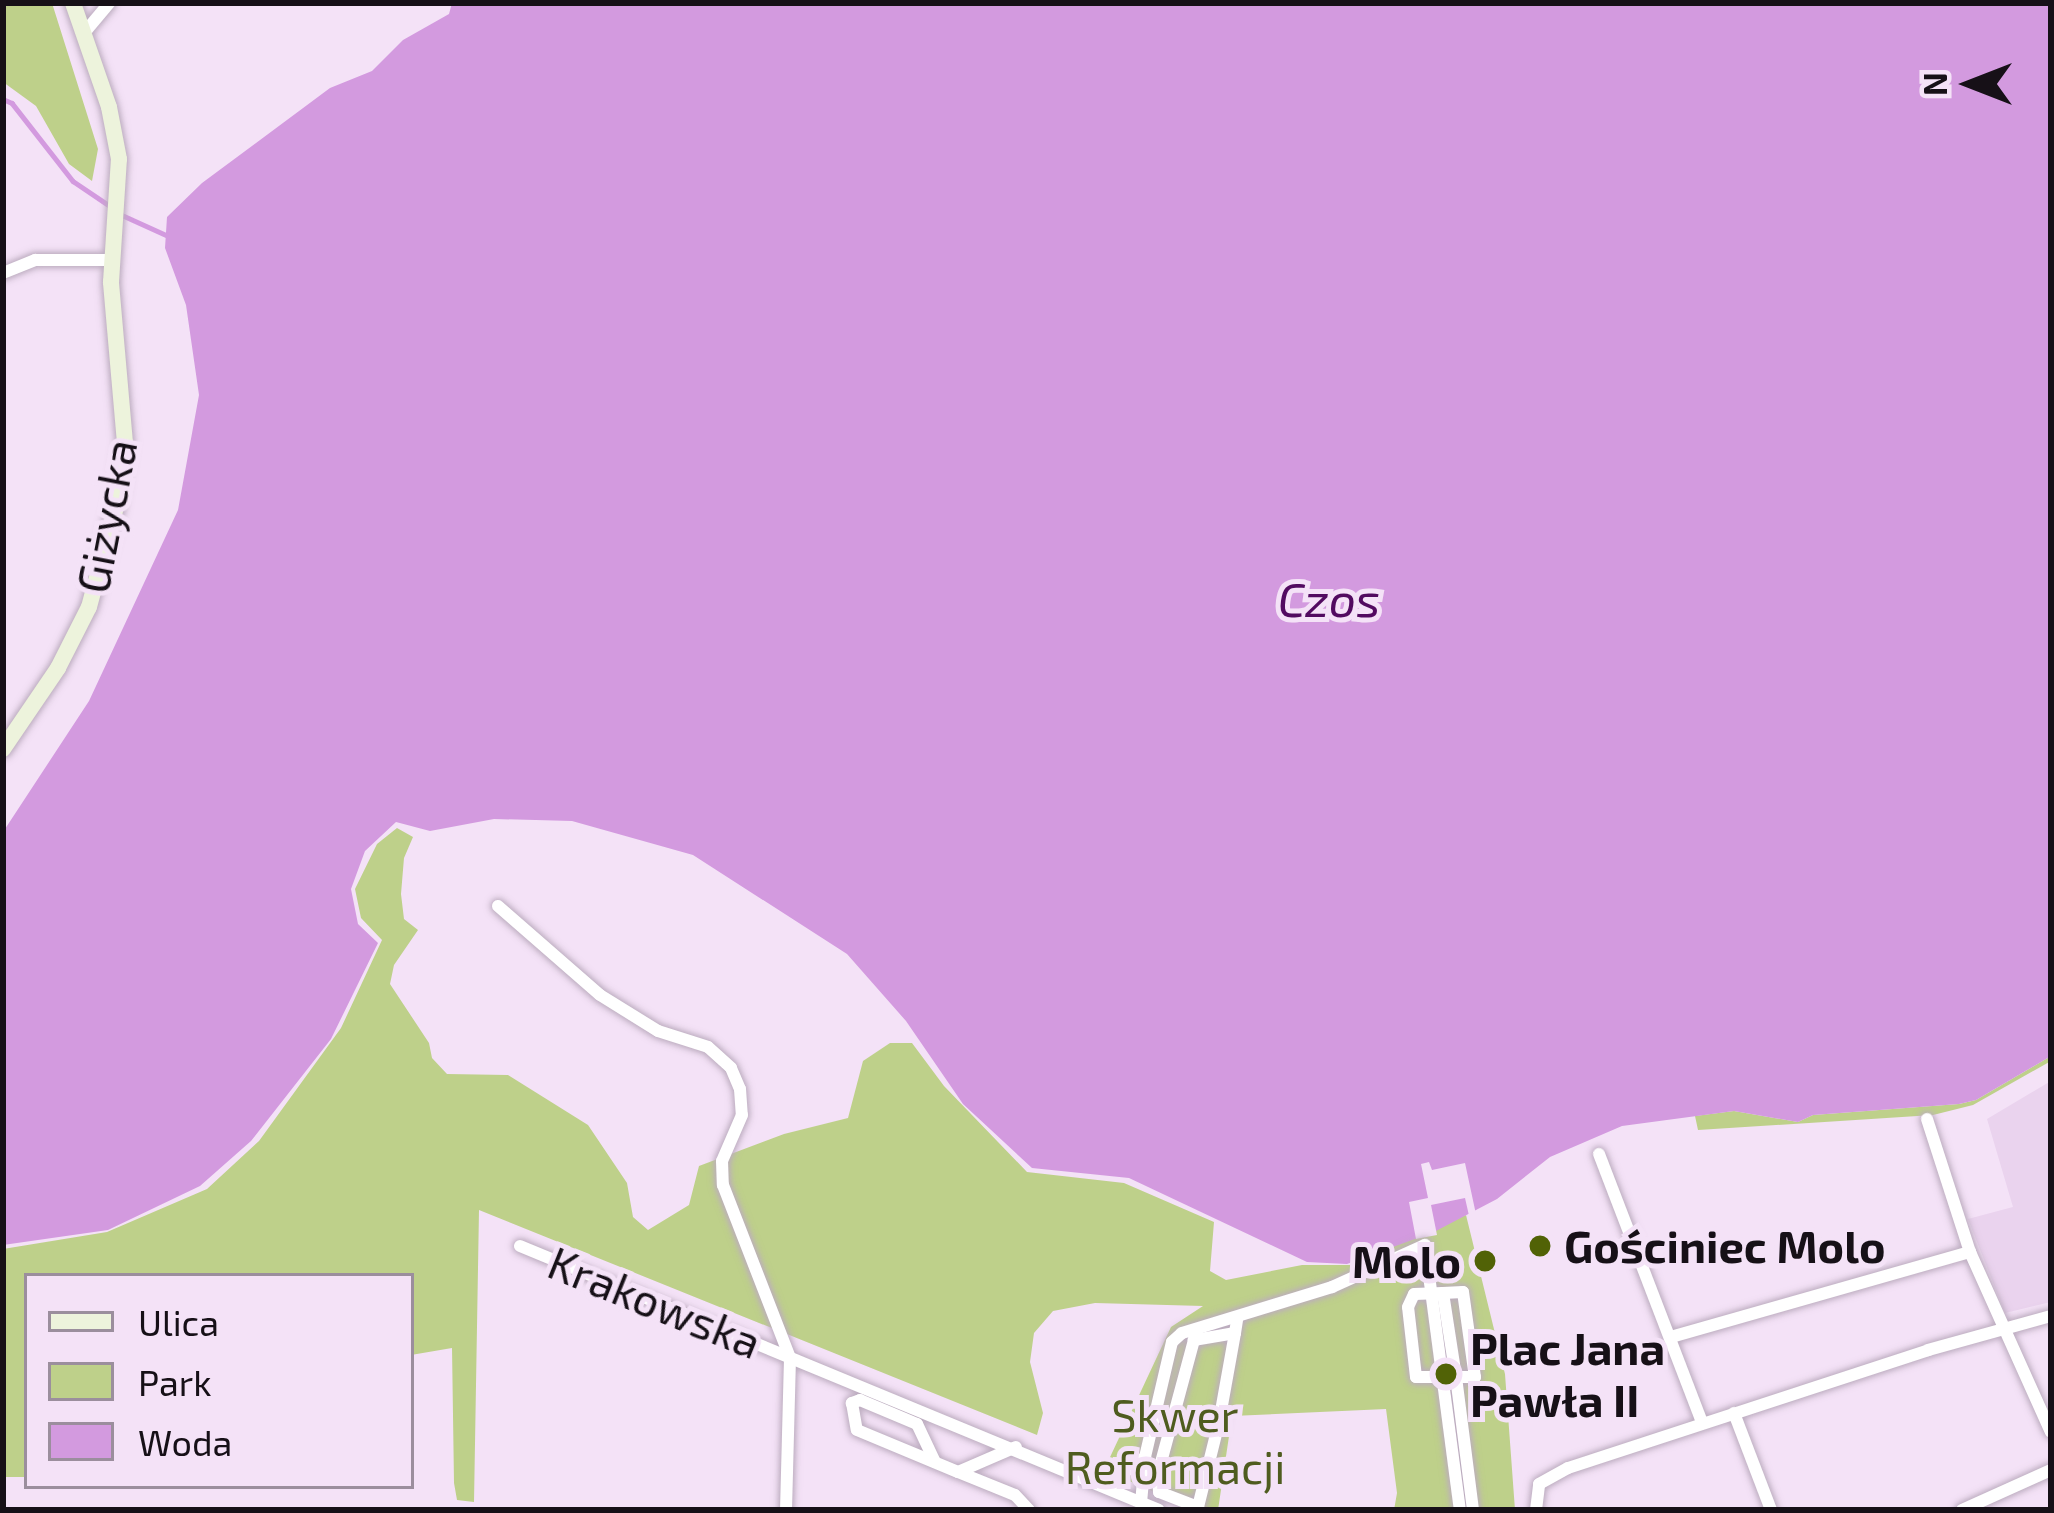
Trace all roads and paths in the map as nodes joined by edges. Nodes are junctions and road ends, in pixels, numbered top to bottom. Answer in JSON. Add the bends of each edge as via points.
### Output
{"nodes":[{"id":1,"x":73,"y":3,"type":"edge"},
{"id":2,"x":109,"y":3,"type":"edge"},
{"id":3,"x":84,"y":33,"type":"junction"},
{"id":4,"x":113,"y":260,"type":"junction"},
{"id":5,"x":3,"y":273,"type":"edge"},
{"id":6,"x":3,"y":749,"type":"edge"},
{"id":7,"x":498,"y":906,"type":"dead end"},
{"id":8,"x":1927,"y":1119,"type":"dead end"},
{"id":9,"x":1599,"y":1154,"type":"dead end"},
{"id":10,"x":520,"y":1246,"type":"dead end"},
{"id":11,"x":1970,"y":1252,"type":"junction"},
{"id":12,"x":1437,"y":1293,"type":"junction"},
{"id":13,"x":2051,"y":1316,"type":"edge"},
{"id":14,"x":1236,"y":1327,"type":"junction"},
{"id":15,"x":2005,"y":1329,"type":"junction"},
{"id":16,"x":1671,"y":1337,"type":"junction"},
{"id":17,"x":790,"y":1358,"type":"junction"},
{"id":18,"x":1449,"y":1377,"type":"junction"},
{"id":19,"x":1734,"y":1413,"type":"junction"},
{"id":20,"x":1702,"y":1423,"type":"junction"},
{"id":21,"x":2051,"y":1432,"type":"edge"},
{"id":22,"x":1016,"y":1448,"type":"junction"},
{"id":23,"x":1145,"y":1457,"type":"junction"},
{"id":24,"x":935,"y":1462,"type":"junction"},
{"id":25,"x":2051,"y":1470,"type":"edge"},
{"id":26,"x":958,"y":1472,"type":"junction"},
{"id":27,"x":1106,"y":1486,"type":"junction"},
{"id":28,"x":1149,"y":1507,"type":"edge"},
{"id":29,"x":1199,"y":1508,"type":"edge"},
{"id":30,"x":786,"y":1510,"type":"edge"},
{"id":31,"x":1029,"y":1510,"type":"edge"},
{"id":32,"x":1460,"y":1510,"type":"edge"},
{"id":33,"x":1473,"y":1510,"type":"edge"},
{"id":34,"x":1536,"y":1510,"type":"edge"},
{"id":35,"x":1772,"y":1510,"type":"edge"},
{"id":36,"x":1962,"y":1510,"type":"edge"}],
"edges":[{"from":1,"to":3,"type":"street"},
{"from":2,"to":3,"type":"street"},
{"from":3,"to":4,"type":"street","name":"Giżycka","via":[[119,159]]},
{"from":4,"to":5,"type":"street","via":[[48,258]]},
{"from":4,"to":6,"type":"street","name":"Giżycka","via":[[125,443],[110,534],[78,630]]},
{"from":7,"to":17,"type":"street","via":[[600,995],[658,1031],[709,1047],[730,1068],[742,1115],[722,1161],[724,1185]]},
{"from":8,"to":11,"type":"street"},
{"from":9,"to":16,"type":"street"},
{"from":10,"to":17,"type":"street","name":"Krakowska"},
{"from":11,"to":15,"type":"street"},
{"from":11,"to":16,"type":"street"},
{"from":12,"to":14,"type":"street","via":[[1425,1245]]},
{"from":12,"to":18,"type":"street"},
{"from":12,"to":18,"type":"street","via":[[1463,1292],[1475,1377]]},
{"from":12,"to":18,"type":"street","via":[[1414,1294],[1408,1307],[1416,1377]]},
{"from":13,"to":15,"type":"street"},
{"from":14,"to":23,"type":"street","via":[[1172,1342]]},
{"from":14,"to":29,"type":"street"},
{"from":14,"to":29,"type":"street","via":[[1194,1340],[1158,1473],[1159,1492]]},
{"from":15,"to":19,"type":"street"},
{"from":15,"to":21,"type":"street"},
{"from":16,"to":20,"type":"street"},
{"from":17,"to":22,"type":"street","name":"Krakowska"},
{"from":17,"to":30,"type":"street"},
{"from":18,"to":32,"type":"street"},
{"from":18,"to":33,"type":"street"},
{"from":19,"to":20,"type":"street"},
{"from":19,"to":35,"type":"street"},
{"from":20,"to":34,"type":"street","via":[[1547,1476]]},
{"from":22,"to":26,"type":"street"},
{"from":22,"to":27,"type":"street","name":"Krakowska"},
{"from":23,"to":27,"type":"street"},
{"from":23,"to":28,"type":"street"},
{"from":24,"to":24,"type":"street","via":[[857,1430],[852,1403],[917,1424]]},
{"from":24,"to":26,"type":"street"},
{"from":25,"to":36,"type":"street"},
{"from":26,"to":31,"type":"street","via":[[1016,1495]]},
{"from":27,"to":28,"type":"street","name":"Krakowska"}]}
